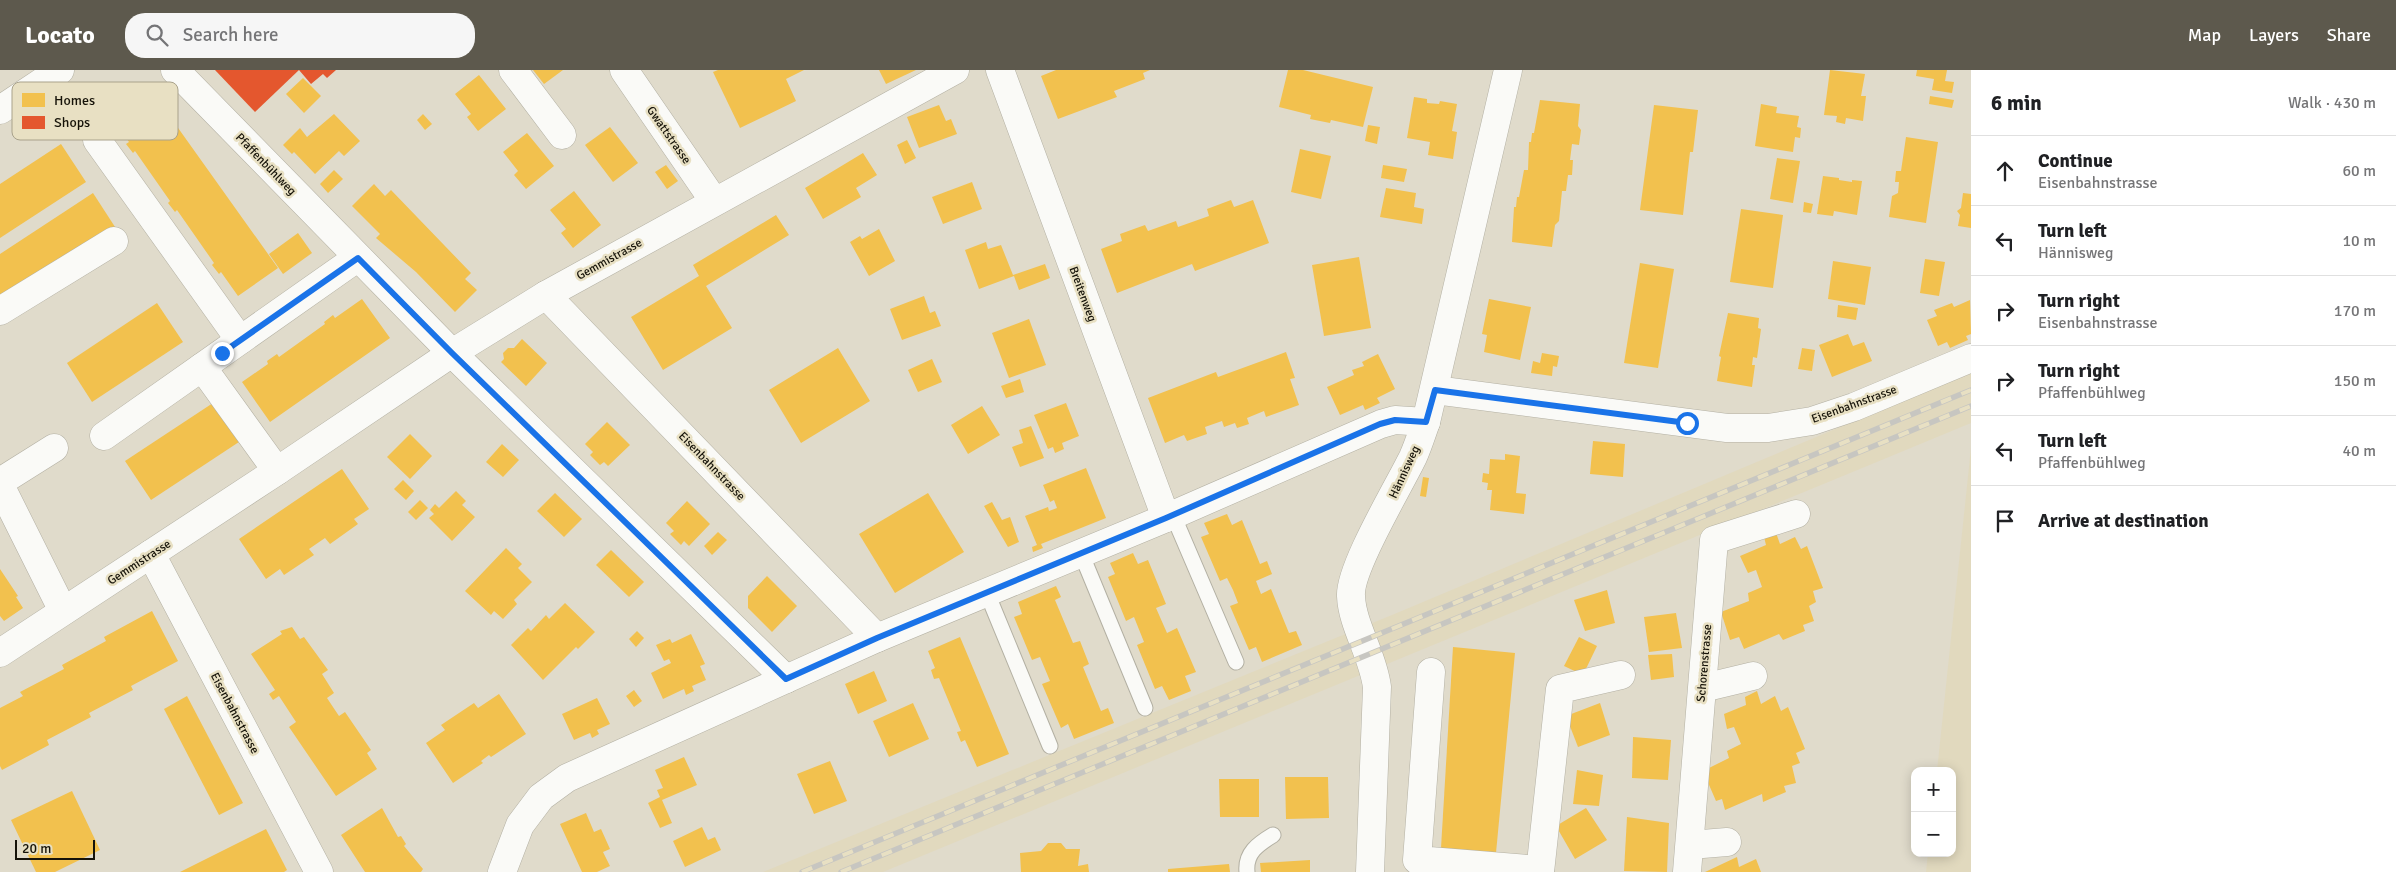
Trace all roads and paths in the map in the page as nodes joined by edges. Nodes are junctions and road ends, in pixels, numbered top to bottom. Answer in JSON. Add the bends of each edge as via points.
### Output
{"nodes":[{"id":1,"x":60,"y":70,"type":"edge"},
{"id":2,"x":175,"y":70,"type":"edge"},
{"id":3,"x":513,"y":70,"type":"edge"},
{"id":4,"x":624,"y":70,"type":"edge"},
{"id":5,"x":955,"y":70,"type":"edge"},
{"id":6,"x":1000,"y":70,"type":"edge"},
{"id":7,"x":1508,"y":70,"type":"edge"},
{"id":8,"x":42,"y":82,"type":"edge"},
{"id":9,"x":12,"y":102,"type":"edge"},
{"id":10,"x":0,"y":110,"type":"edge"},
{"id":11,"x":562,"y":135,"type":"dead end"},
{"id":12,"x":97,"y":140,"type":"dead end"},
{"id":13,"x":714,"y":201,"type":"junction"},
{"id":14,"x":114,"y":242,"type":"dead end"},
{"id":15,"x":358,"y":258,"type":"junction"},
{"id":16,"x":546,"y":295,"type":"junction"},
{"id":17,"x":0,"y":312,"type":"edge"},
{"id":18,"x":222,"y":353,"type":"junction"},
{"id":19,"x":452,"y":353,"type":"junction"},
{"id":20,"x":1971,"y":358,"type":"edge"},
{"id":21,"x":1435,"y":390,"type":"junction"},
{"id":22,"x":1426,"y":422,"type":"junction"},
{"id":23,"x":104,"y":436,"type":"dead end"},
{"id":24,"x":54,"y":448,"type":"dead end"},
{"id":25,"x":277,"y":471,"type":"junction"},
{"id":26,"x":0,"y":483,"type":"edge"},
{"id":27,"x":1796,"y":514,"type":"dead end"},
{"id":28,"x":1170,"y":517,"type":"junction"},
{"id":29,"x":151,"y":554,"type":"junction"},
{"id":30,"x":1080,"y":554,"type":"junction"},
{"id":31,"x":987,"y":593,"type":"junction"},
{"id":32,"x":63,"y":611,"type":"junction"},
{"id":33,"x":877,"y":638,"type":"junction"},
{"id":34,"x":0,"y":652,"type":"edge"},
{"id":35,"x":1236,"y":662,"type":"dead end"},
{"id":36,"x":1431,"y":672,"type":"dead end"},
{"id":37,"x":1621,"y":675,"type":"dead end"},
{"id":38,"x":1753,"y":676,"type":"dead end"},
{"id":39,"x":786,"y":679,"type":"junction"},
{"id":40,"x":1702,"y":688,"type":"junction"},
{"id":41,"x":1145,"y":708,"type":"dead end"},
{"id":42,"x":1050,"y":746,"type":"dead end"},
{"id":43,"x":1273,"y":835,"type":"dead end"},
{"id":44,"x":1727,"y":842,"type":"dead end"},
{"id":45,"x":1690,"y":844,"type":"junction"},
{"id":46,"x":1540,"y":871,"type":"edge"},
{"id":47,"x":319,"y":872,"type":"edge"},
{"id":48,"x":502,"y":872,"type":"edge"},
{"id":49,"x":1247,"y":872,"type":"edge"},
{"id":50,"x":1370,"y":872,"type":"edge"},
{"id":51,"x":1687,"y":872,"type":"edge"}],
"edges":[{"from":1,"to":8,"type":"street"},
{"from":2,"to":15,"type":"street","name":"Pfaffenbühlweg"},
{"from":3,"to":11,"type":"street"},
{"from":4,"to":13,"type":"street","name":"Gwattstrasse"},
{"from":5,"to":13,"type":"street","name":"Gemmistrasse"},
{"from":6,"to":28,"type":"street","name":"Breitenweg"},
{"from":7,"to":21,"type":"street","name":"Hännisweg","via":[[1446,330]]},
{"from":9,"to":10,"type":"street"},
{"from":12,"to":18,"type":"street"},
{"from":13,"to":16,"type":"street","name":"Gemmistrasse"},
{"from":14,"to":17,"type":"street"},
{"from":15,"to":18,"type":"street"},
{"from":15,"to":19,"type":"street","name":"Pfaffenbühlweg"},
{"from":16,"to":19,"type":"street","name":"Gemmistrasse"},
{"from":16,"to":33,"type":"street","name":"Eisenbahnstrasse"},
{"from":18,"to":23,"type":"street"},
{"from":18,"to":25,"type":"street"},
{"from":19,"to":25,"type":"street","name":"Gemmistrasse"},
{"from":19,"to":39,"type":"street","name":"Pfaffenbühlweg"},
{"from":20,"to":21,"type":"street","name":"Eisenbahnstrasse","via":[[1854,407],[1812,421],[1768,428],[1727,428]]},
{"from":21,"to":22,"type":"street","name":"Hännisweg"},
{"from":22,"to":28,"type":"street","via":[[1395,420],[1380,424]]},
{"from":22,"to":50,"type":"street","name":"Hännisweg","via":[[1413,457],[1360,563],[1350,594],[1354,614],[1375,667],[1377,686]]},
{"from":24,"to":26,"type":"street"},
{"from":25,"to":29,"type":"street","name":"Gemmistrasse"},
{"from":26,"to":32,"type":"street"},
{"from":27,"to":40,"type":"street","name":"Schorenstrasse","via":[[1714,540]]},
{"from":28,"to":30,"type":"street"},
{"from":28,"to":35,"type":"lane"},
{"from":29,"to":32,"type":"street","name":"Gemmistrasse"},
{"from":29,"to":47,"type":"street","name":"Eisenbahnstrasse"},
{"from":30,"to":31,"type":"street"},
{"from":30,"to":41,"type":"lane"},
{"from":31,"to":33,"type":"street"},
{"from":31,"to":42,"type":"lane"},
{"from":32,"to":34,"type":"street","name":"Gemmistrasse"},
{"from":33,"to":39,"type":"street"},
{"from":36,"to":46,"type":"street","via":[[1417,860]]},
{"from":37,"to":46,"type":"street","via":[[1560,689]]},
{"from":38,"to":40,"type":"street"},
{"from":39,"to":48,"type":"street","via":[[567,778],[541,797],[520,825]]},
{"from":40,"to":45,"type":"street","name":"Schorenstrasse"},
{"from":43,"to":49,"type":"lane","via":[[1259,843],[1250,854]]},
{"from":44,"to":45,"type":"street"},
{"from":45,"to":51,"type":"street","name":"Schorenstrasse"}]}
